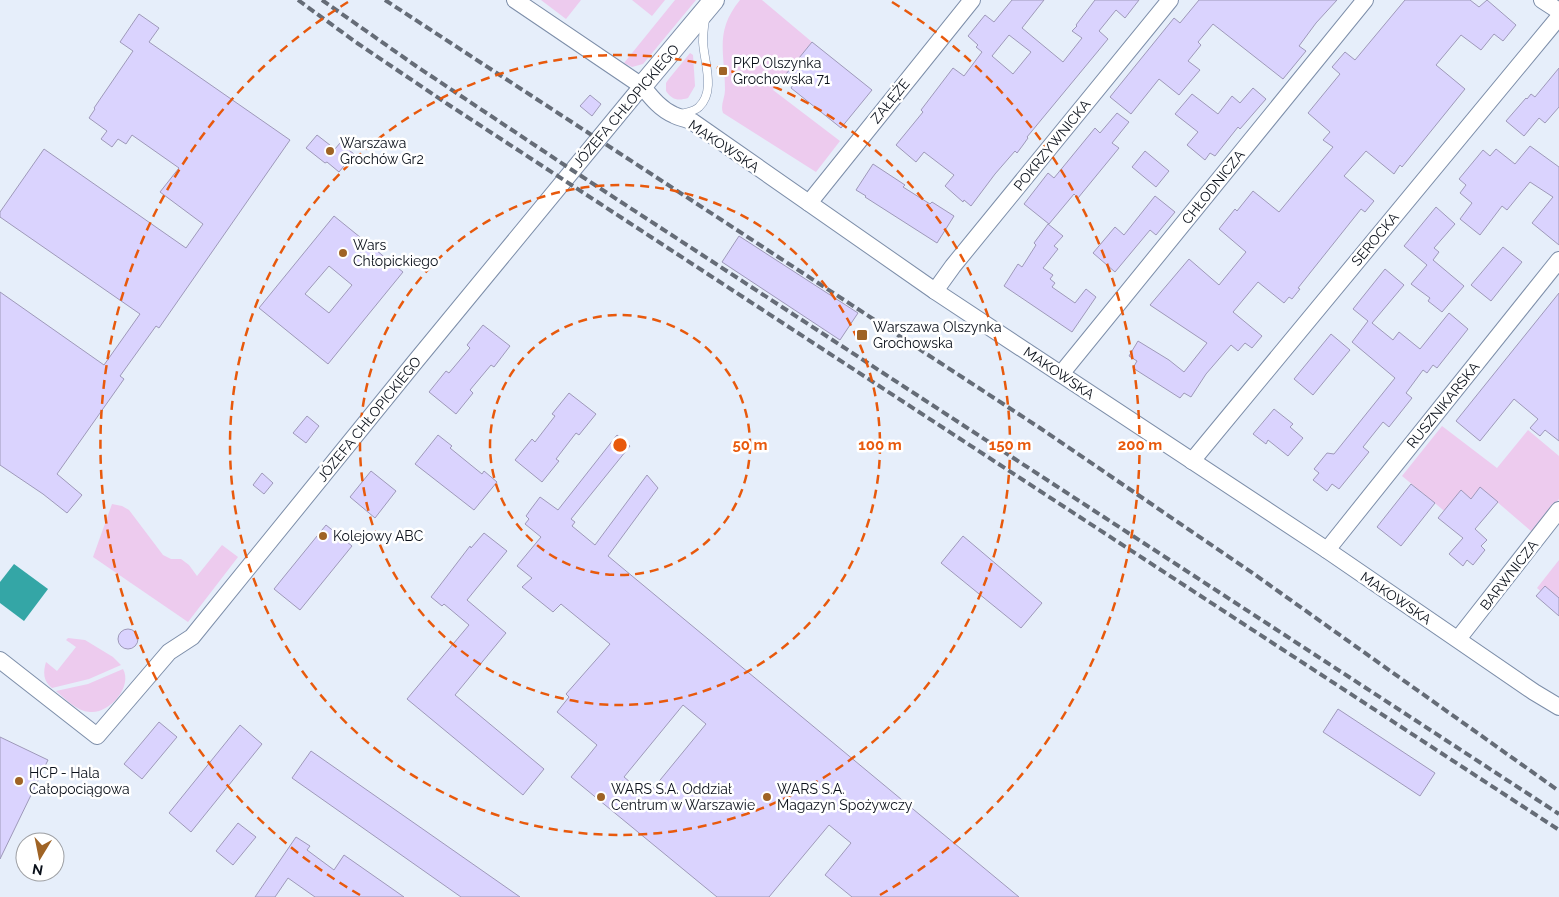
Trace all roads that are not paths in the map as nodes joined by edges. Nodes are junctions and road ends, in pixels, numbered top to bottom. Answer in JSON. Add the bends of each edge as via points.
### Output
{"nodes":[{"id":1,"x":515,"y":0,"type":"edge"},
{"id":2,"x":972,"y":0,"type":"edge"},
{"id":3,"x":1170,"y":0,"type":"edge"},
{"id":4,"x":1365,"y":0,"type":"edge"},
{"id":5,"x":1542,"y":0,"type":"edge"},
{"id":6,"x":713,"y":1,"type":"edge"},
{"id":7,"x":1559,"y":12,"type":"edge"},
{"id":8,"x":1559,"y":17,"type":"edge"},
{"id":9,"x":642,"y":86,"type":"junction"},
{"id":10,"x":674,"y":115,"type":"junction"},
{"id":11,"x":809,"y":203,"type":"junction"},
{"id":12,"x":1559,"y":260,"type":"edge"},
{"id":13,"x":935,"y":291,"type":"junction"},
{"id":14,"x":1062,"y":374,"type":"junction"},
{"id":15,"x":1192,"y":461,"type":"junction"},
{"id":16,"x":1559,"y":510,"type":"edge"},
{"id":17,"x":1327,"y":550,"type":"junction"},
{"id":18,"x":1458,"y":640,"type":"junction"},
{"id":19,"x":0,"y":660,"type":"edge"},
{"id":20,"x":1559,"y":707,"type":"edge"}],
"edges":[{"from":1,"to":9,"type":"street","name":"MAKOWSKA"},
{"from":2,"to":11,"type":"street","name":"ZAŁĘŻE"},
{"from":3,"to":13,"type":"street","name":"POKRZYWNICKA"},
{"from":4,"to":14,"type":"street","name":"CHŁODNICZA"},
{"from":5,"to":7,"type":"street"},
{"from":6,"to":9,"type":"street","name":"JÓZEFA CHŁOPICKIEGO"},
{"from":6,"to":10,"type":"lane","via":[[705,17],[704,28],[708,72],[706,97],[698,108]]},
{"from":8,"to":15,"type":"street","name":"SEROCKA"},
{"from":9,"to":10,"type":"street","name":"MAKOWSKA","via":[[654,101]]},
{"from":9,"to":19,"type":"street","name":"JÓZEFA CHŁOPICKIEGO","via":[[192,637],[168,652],[97,736]]},
{"from":10,"to":11,"type":"street","name":"MAKOWSKA","via":[[693,122]]},
{"from":11,"to":13,"type":"street","name":"MAKOWSKA"},
{"from":12,"to":17,"type":"street","name":"RUSZNIKARSKA"},
{"from":13,"to":14,"type":"street","name":"MAKOWSKA"},
{"from":14,"to":15,"type":"street","name":"MAKOWSKA"},
{"from":15,"to":17,"type":"street","name":"MAKOWSKA"},
{"from":16,"to":18,"type":"street","name":"BARWNICZA"},
{"from":17,"to":18,"type":"street","name":"MAKOWSKA"},
{"from":18,"to":20,"type":"street","name":"MAKOWSKA"}]}
